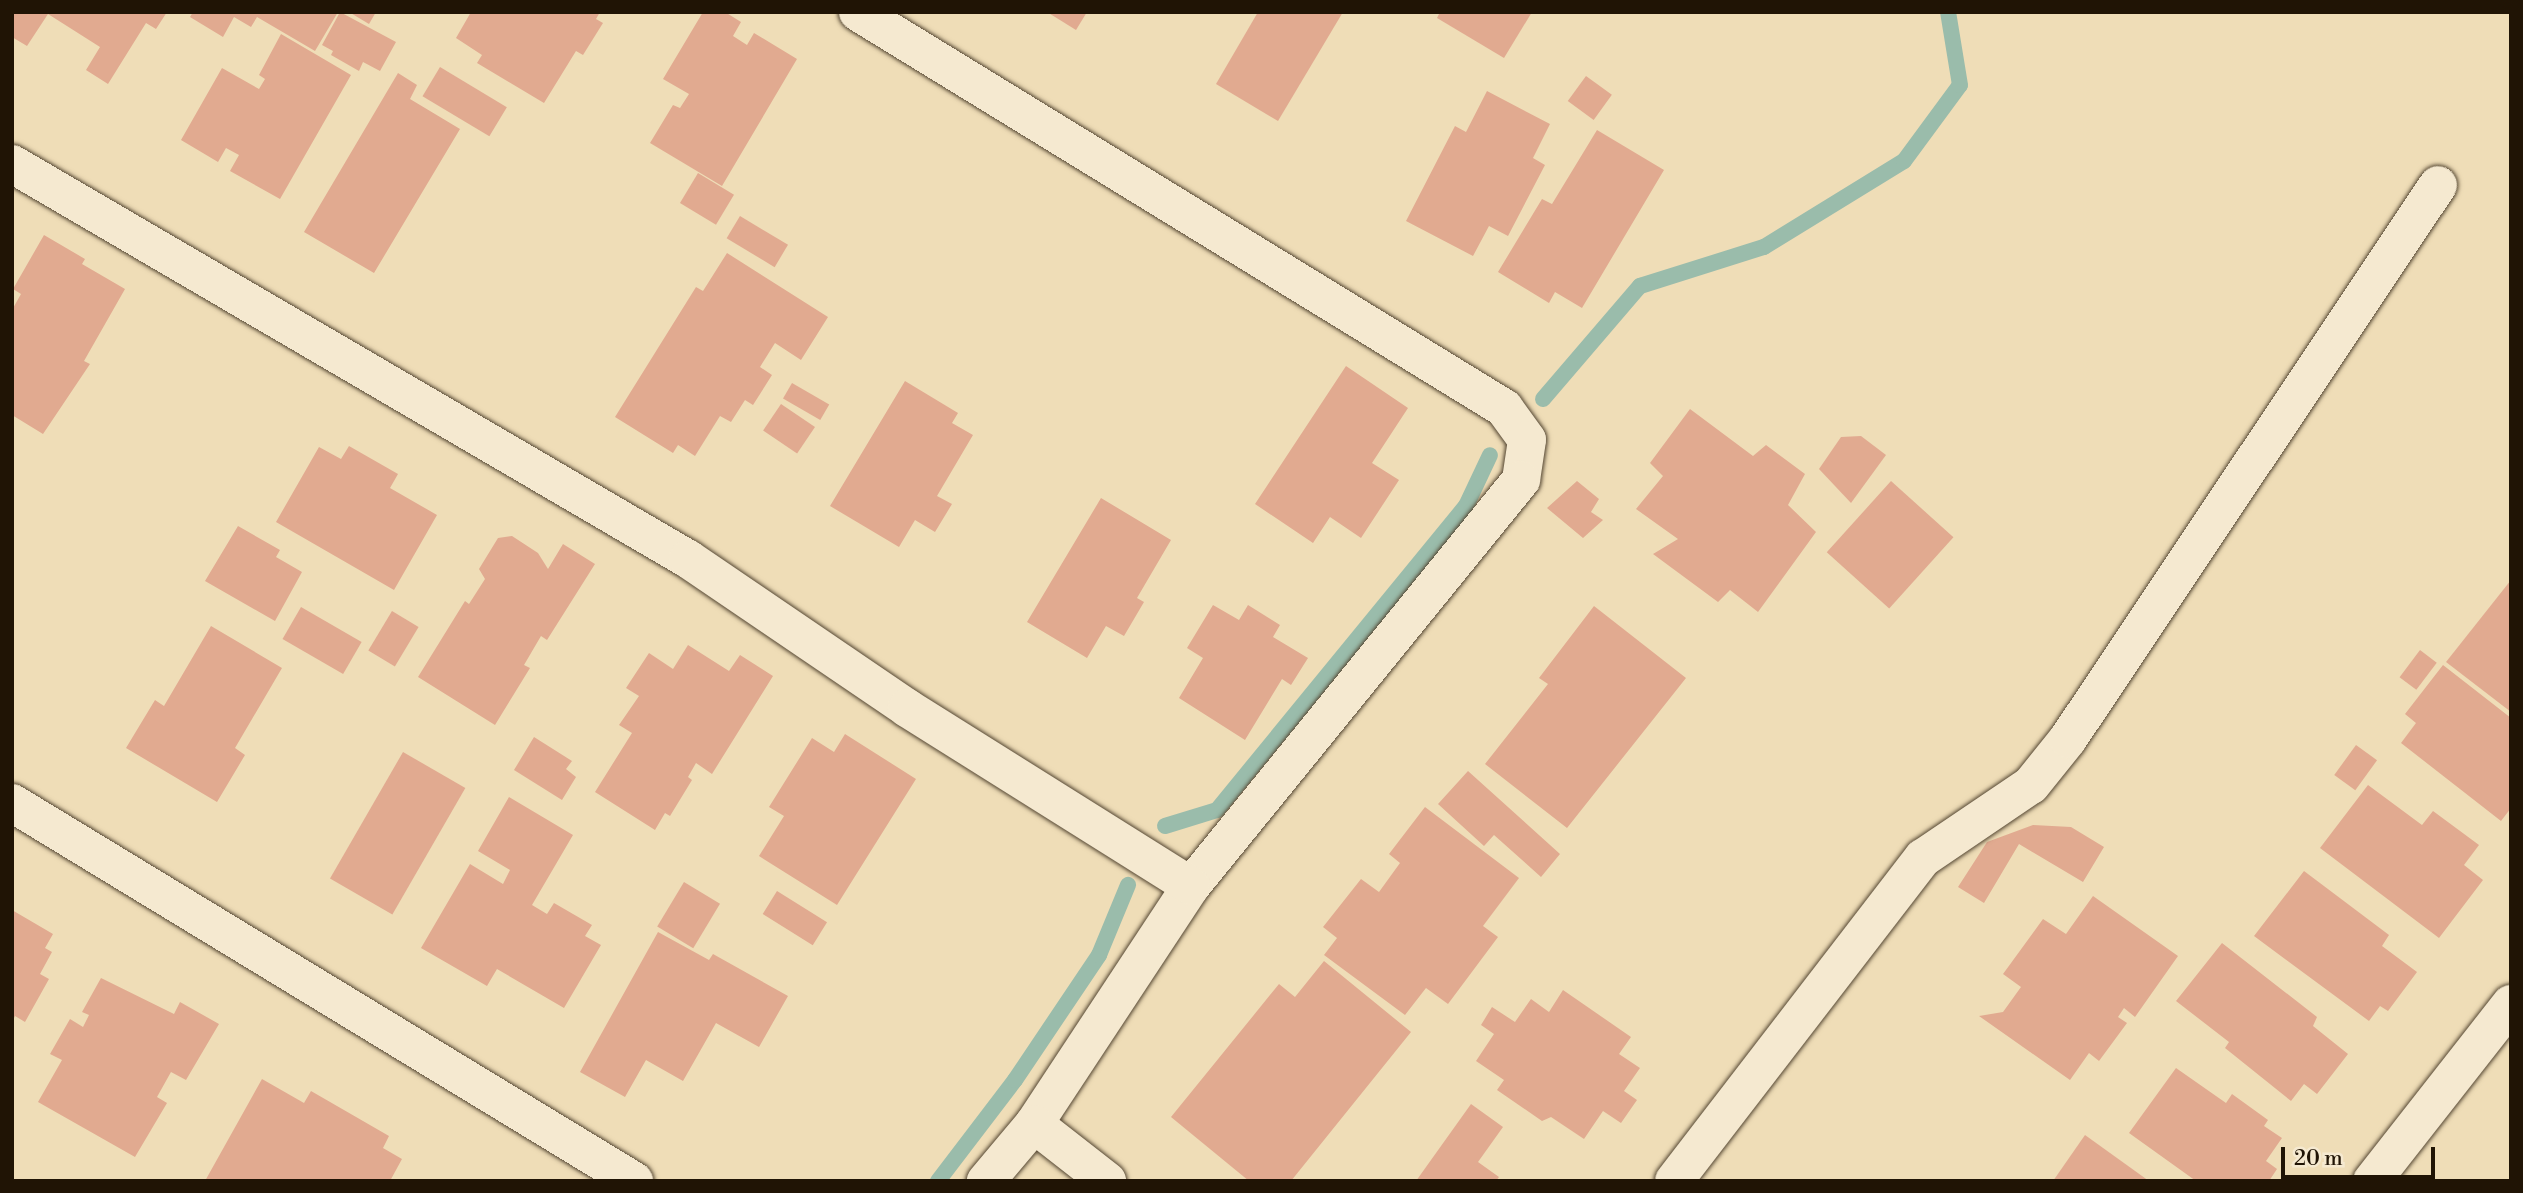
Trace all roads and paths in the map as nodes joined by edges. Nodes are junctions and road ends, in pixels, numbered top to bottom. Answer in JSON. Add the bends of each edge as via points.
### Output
{"nodes":[{"id":1,"x":858,"y":12,"type":"edge"},
{"id":2,"x":12,"y":164,"type":"edge"},
{"id":3,"x":2438,"y":185,"type":"dead end"},
{"id":4,"x":12,"y":803,"type":"edge"},
{"id":5,"x":1191,"y":886,"type":"junction"},
{"id":6,"x":2511,"y":1004,"type":"edge"},
{"id":7,"x":1034,"y":1124,"type":"junction"},
{"id":8,"x":634,"y":1181,"type":"edge"},
{"id":9,"x":986,"y":1181,"type":"edge"},
{"id":10,"x":1107,"y":1181,"type":"edge"},
{"id":11,"x":1674,"y":1181,"type":"edge"},
{"id":12,"x":2372,"y":1181,"type":"edge"}],
"edges":[{"from":1,"to":5,"type":"street","via":[[1503,408],[1527,440],[1521,480]]},
{"from":2,"to":5,"type":"street","via":[[688,559],[907,708]]},
{"from":3,"to":11,"type":"street","via":[[2068,740],[2031,785],[1923,858]]},
{"from":4,"to":8,"type":"street"},
{"from":5,"to":7,"type":"street"},
{"from":6,"to":12,"type":"street"},
{"from":7,"to":9,"type":"street"},
{"from":7,"to":10,"type":"street"}]}
